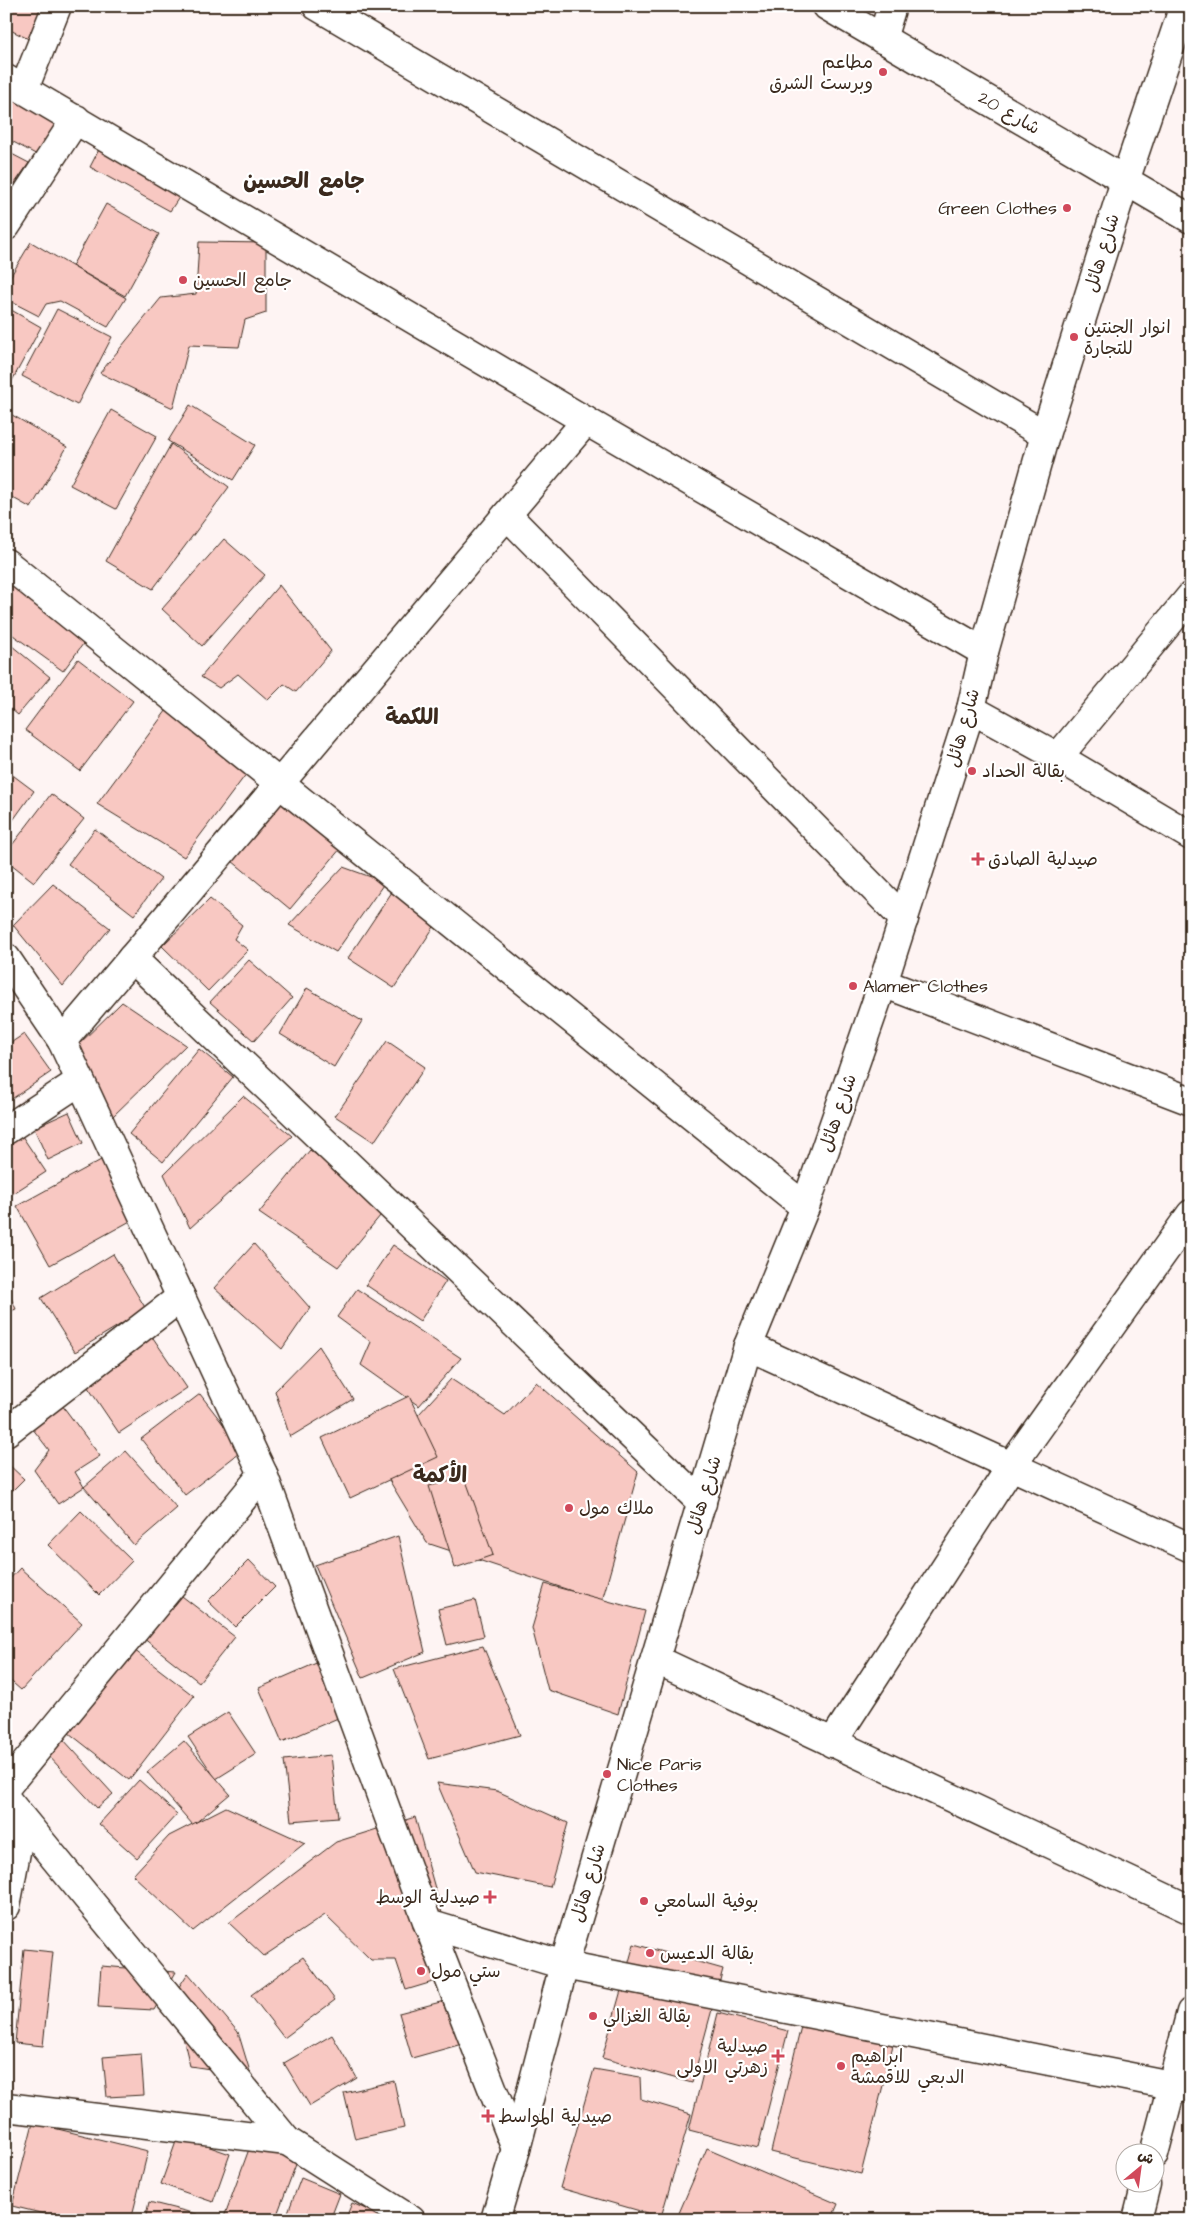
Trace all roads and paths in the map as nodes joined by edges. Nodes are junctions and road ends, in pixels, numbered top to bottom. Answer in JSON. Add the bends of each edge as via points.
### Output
{"nodes":[{"id":1,"x":57,"y":6,"type":"edge"},
{"id":2,"x":317,"y":6,"type":"edge"},
{"id":3,"x":827,"y":6,"type":"edge"},
{"id":4,"x":892,"y":6,"type":"edge"},
{"id":5,"x":1184,"y":6,"type":"edge"},
{"id":6,"x":882,"y":39,"type":"junction"},
{"id":7,"x":15,"y":84,"type":"edge"},
{"id":8,"x":76,"y":119,"type":"junction"},
{"id":9,"x":1125,"y":181,"type":"junction"},
{"id":10,"x":1191,"y":219,"type":"edge"},
{"id":11,"x":6,"y":226,"type":"edge"},
{"id":12,"x":586,"y":421,"type":"junction"},
{"id":13,"x":1045,"y":435,"type":"junction"},
{"id":14,"x":507,"y":515,"type":"junction"},
{"id":15,"x":6,"y":563,"type":"edge"},
{"id":16,"x":1191,"y":596,"type":"edge"},
{"id":17,"x":984,"y":652,"type":"junction"},
{"id":18,"x":970,"y":709,"type":"junction"},
{"id":19,"x":1058,"y":757,"type":"junction"},
{"id":20,"x":280,"y":784,"type":"junction"},
{"id":21,"x":1191,"y":836,"type":"edge"},
{"id":22,"x":904,"y":919,"type":"junction"},
{"id":23,"x":6,"y":958,"type":"edge"},
{"id":24,"x":132,"y":958,"type":"junction"},
{"id":25,"x":883,"y":983,"type":"junction"},
{"id":26,"x":62,"y":1042,"type":"junction"},
{"id":27,"x":80,"y":1081,"type":"junction"},
{"id":28,"x":1191,"y":1101,"type":"edge"},
{"id":29,"x":6,"y":1130,"type":"edge"},
{"id":30,"x":805,"y":1207,"type":"junction"},
{"id":31,"x":1191,"y":1214,"type":"edge"},
{"id":32,"x":181,"y":1297,"type":"junction"},
{"id":33,"x":748,"y":1346,"type":"junction"},
{"id":34,"x":6,"y":1432,"type":"edge"},
{"id":35,"x":1012,"y":1466,"type":"junction"},
{"id":36,"x":263,"y":1474,"type":"junction"},
{"id":37,"x":702,"y":1502,"type":"junction"},
{"id":38,"x":1191,"y":1548,"type":"edge"},
{"id":39,"x":655,"y":1659,"type":"junction"},
{"id":40,"x":832,"y":1742,"type":"junction"},
{"id":41,"x":6,"y":1787,"type":"edge"},
{"id":42,"x":6,"y":1799,"type":"edge"},
{"id":43,"x":22,"y":1820,"type":"junction"},
{"id":44,"x":6,"y":1906,"type":"edge"},
{"id":45,"x":1191,"y":1910,"type":"edge"},
{"id":46,"x":428,"y":1924,"type":"junction"},
{"id":47,"x":564,"y":1965,"type":"junction"},
{"id":48,"x":1191,"y":2012,"type":"edge"},
{"id":49,"x":1182,"y":2086,"type":"edge"},
{"id":50,"x":6,"y":2107,"type":"edge"},
{"id":51,"x":288,"y":2142,"type":"junction"},
{"id":52,"x":1158,"y":2144,"type":"edge"},
{"id":53,"x":516,"y":2149,"type":"junction"},
{"id":54,"x":1144,"y":2194,"type":"edge"},
{"id":55,"x":412,"y":2220,"type":"edge"},
{"id":56,"x":495,"y":2220,"type":"edge"},
{"id":57,"x":1137,"y":2220,"type":"edge"}],
"edges":[{"from":1,"to":7,"type":"street"},
{"from":2,"to":13,"type":"street"},
{"from":3,"to":6,"type":"street","name":"شارع 20"},
{"from":4,"to":6,"type":"street"},
{"from":5,"to":9,"type":"street","name":"شارع هائل"},
{"from":6,"to":9,"type":"street","name":"شارع 20"},
{"from":7,"to":8,"type":"street"},
{"from":8,"to":11,"type":"street"},
{"from":8,"to":12,"type":"street"},
{"from":9,"to":10,"type":"street","name":"شارع 20"},
{"from":9,"to":13,"type":"street","name":"شارع هائل"},
{"from":12,"to":14,"type":"street"},
{"from":12,"to":17,"type":"street"},
{"from":13,"to":17,"type":"street","name":"شارع هائل"},
{"from":14,"to":20,"type":"street"},
{"from":14,"to":22,"type":"street"},
{"from":15,"to":20,"type":"street"},
{"from":16,"to":19,"type":"street"},
{"from":17,"to":18,"type":"street","name":"شارع هائل"},
{"from":18,"to":19,"type":"street"},
{"from":18,"to":22,"type":"street","name":"شارع هائل"},
{"from":19,"to":21,"type":"street"},
{"from":20,"to":24,"type":"street"},
{"from":20,"to":30,"type":"street"},
{"from":22,"to":25,"type":"street","name":"شارع هائل"},
{"from":23,"to":26,"type":"street"},
{"from":24,"to":26,"type":"street"},
{"from":24,"to":37,"type":"street"},
{"from":25,"to":28,"type":"street"},
{"from":25,"to":30,"type":"street","name":"شارع هائل"},
{"from":26,"to":27,"type":"street"},
{"from":27,"to":29,"type":"street"},
{"from":27,"to":32,"type":"street"},
{"from":30,"to":33,"type":"street","name":"شارع هائل"},
{"from":31,"to":35,"type":"street"},
{"from":32,"to":34,"type":"street"},
{"from":32,"to":36,"type":"street"},
{"from":33,"to":35,"type":"street"},
{"from":33,"to":37,"type":"street","name":"شارع هائل"},
{"from":35,"to":38,"type":"street"},
{"from":35,"to":40,"type":"street"},
{"from":36,"to":41,"type":"street"},
{"from":36,"to":46,"type":"street"},
{"from":37,"to":39,"type":"street","name":"شارع هائل"},
{"from":39,"to":40,"type":"street"},
{"from":39,"to":47,"type":"street","name":"شارع هائل"},
{"from":40,"to":45,"type":"street"},
{"from":42,"to":43,"type":"street"},
{"from":43,"to":44,"type":"street"},
{"from":43,"to":51,"type":"street"},
{"from":46,"to":47,"type":"street"},
{"from":46,"to":53,"type":"street"},
{"from":47,"to":49,"type":"street"},
{"from":47,"to":53,"type":"street","name":"شارع هائل"},
{"from":48,"to":49,"type":"street"},
{"from":49,"to":52,"type":"street"},
{"from":50,"to":51,"type":"street"},
{"from":51,"to":55,"type":"street"},
{"from":53,"to":56,"type":"street","name":"شارع هائل"},
{"from":54,"to":57,"type":"street"}]}
